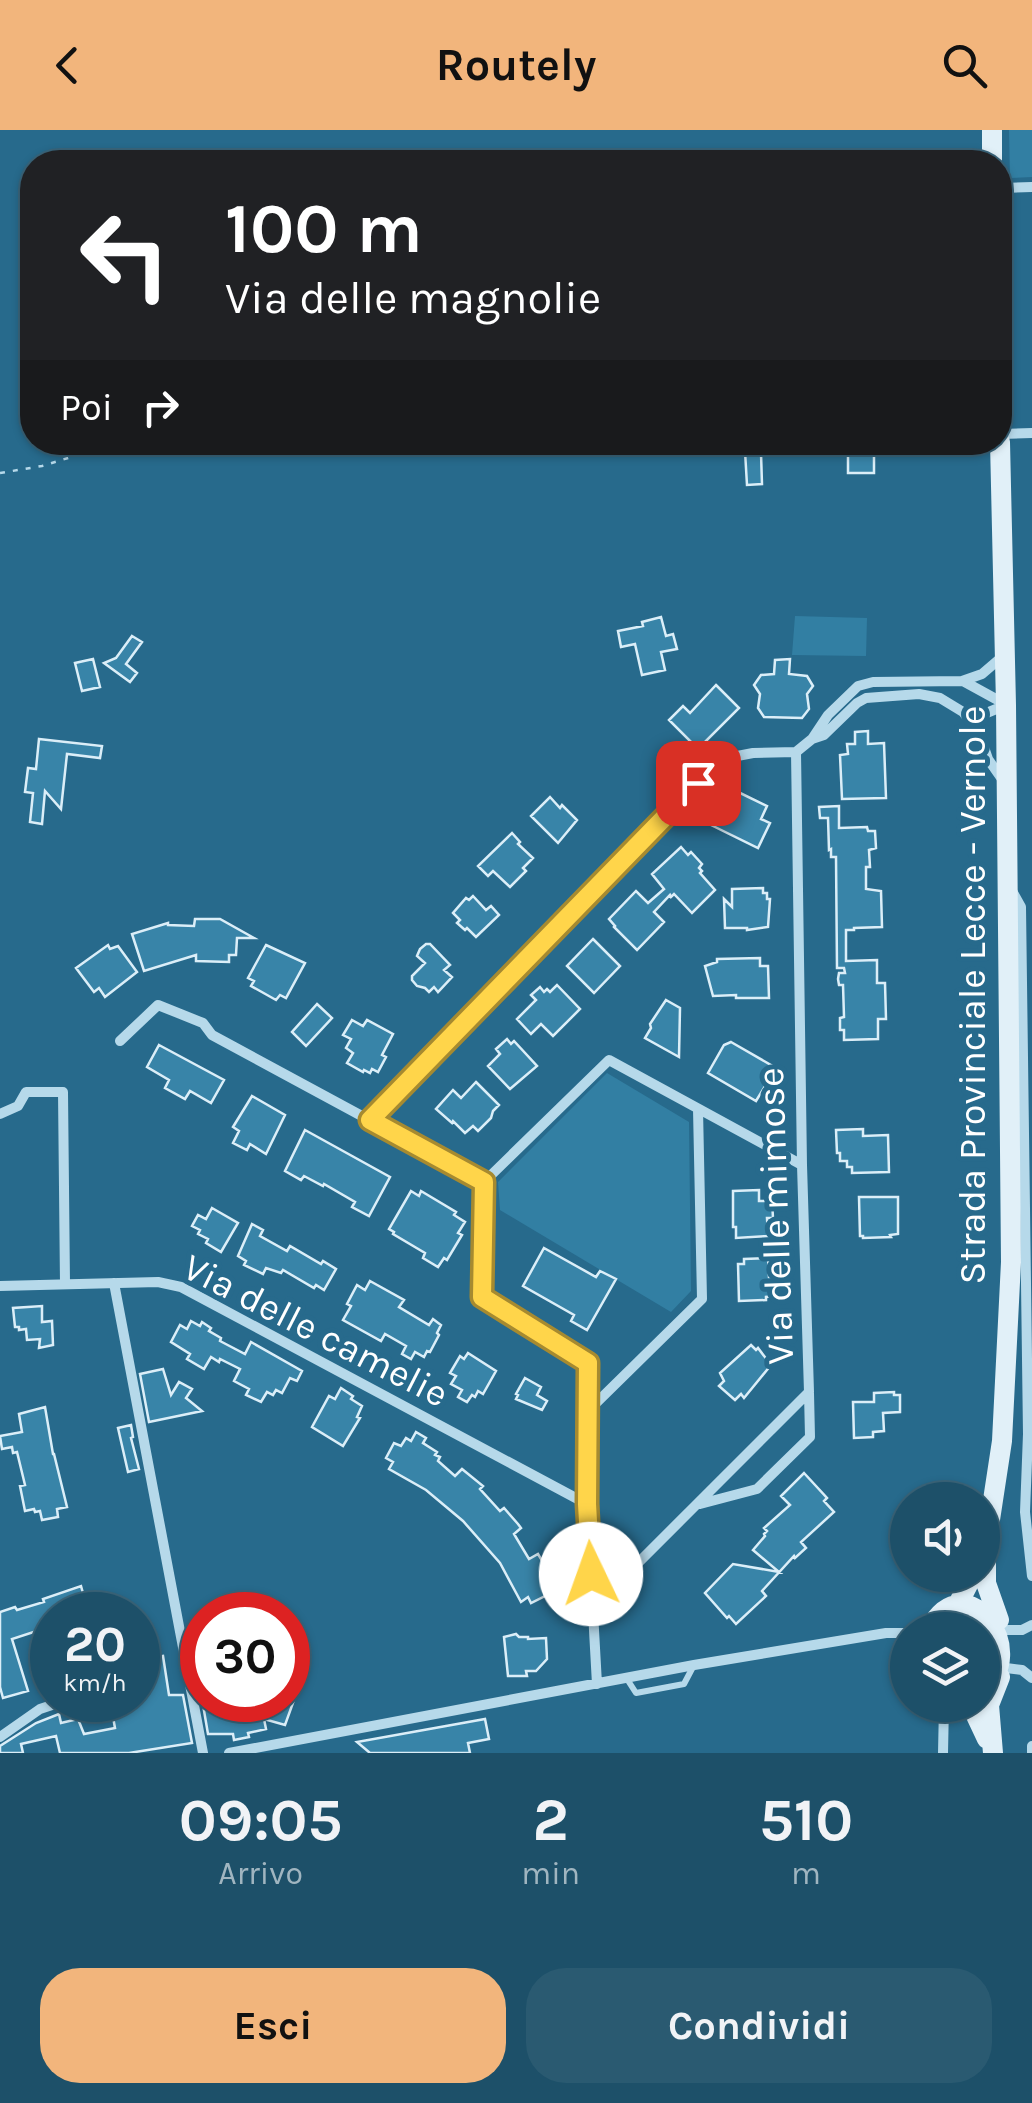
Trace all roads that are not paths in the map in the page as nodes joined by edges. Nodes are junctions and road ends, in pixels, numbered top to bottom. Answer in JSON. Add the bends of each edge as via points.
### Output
{"nodes":[{"id":1,"x":1000,"y":455,"type":"edge"},
{"id":2,"x":1004,"y":656,"type":"junction"},
{"id":3,"x":962,"y":680,"type":"junction"},
{"id":4,"x":1006,"y":704,"type":"junction"},
{"id":5,"x":963,"y":712,"type":"junction"},
{"id":6,"x":812,"y":739,"type":"junction"},
{"id":7,"x":796,"y":752,"type":"junction"},
{"id":8,"x":1006,"y":785,"type":"junction"},
{"id":9,"x":1008,"y":884,"type":"junction"},
{"id":10,"x":120,"y":1040,"type":"dead end"},
{"id":11,"x":698,"y":1109,"type":"junction"},
{"id":12,"x":0,"y":1114,"type":"edge"},
{"id":13,"x":370,"y":1120,"type":"junction"},
{"id":14,"x":802,"y":1166,"type":"junction"},
{"id":15,"x":484,"y":1182,"type":"junction"},
{"id":16,"x":114,"y":1283,"type":"junction"},
{"id":17,"x":65,"y":1284,"type":"junction"},
{"id":18,"x":0,"y":1286,"type":"edge"},
{"id":19,"x":808,"y":1392,"type":"junction"},
{"id":20,"x":588,"y":1412,"type":"junction"},
{"id":21,"x":1030,"y":1434,"type":"edge"},
{"id":22,"x":995,"y":1482,"type":"edge"},
{"id":23,"x":587,"y":1504,"type":"junction"},
{"id":24,"x":698,"y":1504,"type":"junction"},
{"id":25,"x":1032,"y":1576,"type":"edge"},
{"id":26,"x":964,"y":1592,"type":"edge"},
{"id":27,"x":990,"y":1592,"type":"edge"},
{"id":28,"x":958,"y":1606,"type":"junction"},
{"id":29,"x":593,"y":1608,"type":"junction"},
{"id":30,"x":944,"y":1612,"type":"edge"},
{"id":31,"x":1003,"y":1625,"type":"junction"},
{"id":32,"x":1032,"y":1625,"type":"edge"},
{"id":33,"x":886,"y":1632,"type":"junction"},
{"id":34,"x":890,"y":1632,"type":"edge"},
{"id":35,"x":890,"y":1634,"type":"edge"},
{"id":36,"x":1000,"y":1671,"type":"edge"},
{"id":37,"x":1000,"y":1677,"type":"edge"},
{"id":38,"x":1032,"y":1678,"type":"edge"},
{"id":39,"x":597,"y":1684,"type":"junction"},
{"id":40,"x":30,"y":1717,"type":"edge"},
{"id":41,"x":944,"y":1722,"type":"edge"},
{"id":42,"x":978,"y":1722,"type":"edge"},
{"id":43,"x":990,"y":1722,"type":"edge"},
{"id":44,"x":0,"y":1737,"type":"edge"},
{"id":45,"x":204,"y":1753,"type":"edge"},
{"id":46,"x":229,"y":1753,"type":"edge"},
{"id":47,"x":943,"y":1753,"type":"edge"},
{"id":48,"x":993,"y":1753,"type":"edge"}],
"edges":[{"from":1,"to":2,"type":"main road","name":"Strada Provinciale Lecce - Vernole"},
{"from":2,"to":3,"type":"street"},
{"from":2,"to":4,"type":"main road","name":"Strada Provinciale Lecce - Vernole"},
{"from":3,"to":4,"type":"street"},
{"from":3,"to":6,"type":"street","via":[[858,686]]},
{"from":4,"to":5,"type":"street","via":[[984,714]]},
{"from":4,"to":8,"type":"main road","name":"Strada Provinciale Lecce - Vernole"},
{"from":5,"to":6,"type":"street","via":[[940,698],[879,695],[857,703]]},
{"from":5,"to":8,"type":"street"},
{"from":6,"to":7,"type":"street"},
{"from":7,"to":13,"type":"street","via":[[727,758]]},
{"from":7,"to":14,"type":"street","name":"Via delle mimose"},
{"from":8,"to":9,"type":"main road","name":"Strada Provinciale Lecce - Vernole"},
{"from":9,"to":21,"type":"street","via":[[1022,907]]},
{"from":9,"to":22,"type":"main road","name":"Strada Provinciale Lecce - Vernole","via":[[1011,1262]]},
{"from":10,"to":13,"type":"street","via":[[158,1005],[203,1023]]},
{"from":11,"to":14,"type":"street"},
{"from":11,"to":15,"type":"street","via":[[609,1060]]},
{"from":11,"to":20,"type":"street","via":[[702,1299]]},
{"from":12,"to":17,"type":"street","via":[[18,1106],[26,1092],[63,1092]]},
{"from":13,"to":15,"type":"street"},
{"from":14,"to":19,"type":"street","name":"Via delle mimose"},
{"from":15,"to":20,"type":"street","via":[[482,1297],[588,1363]]},
{"from":16,"to":17,"type":"street","name":"Via delle camelie"},
{"from":16,"to":23,"type":"street","name":"Via delle camelie","via":[[181,1287]]},
{"from":16,"to":45,"type":"street"},
{"from":17,"to":18,"type":"street","name":"Via delle camelie"},
{"from":19,"to":24,"type":"street","name":"Via delle mimose"},
{"from":19,"to":24,"type":"street","via":[[810,1437],[758,1489]]},
{"from":20,"to":23,"type":"street"},
{"from":21,"to":25,"type":"street","via":[[1025,1512]]},
{"from":23,"to":29,"type":"street"},
{"from":24,"to":29,"type":"street","name":"Via delle mimose"},
{"from":26,"to":28,"type":"main road"},
{"from":27,"to":31,"type":"main road","name":"Strada Provinciale Lecce - Vernole"},
{"from":28,"to":30,"type":"main road"},
{"from":28,"to":31,"type":"main road","via":[[980,1607]]},
{"from":29,"to":39,"type":"street"},
{"from":31,"to":32,"type":"street"},
{"from":31,"to":36,"type":"main road","name":"Strada Provinciale Lecce - Vernole","via":[[1010,1654]]},
{"from":33,"to":34,"type":"street"},
{"from":33,"to":35,"type":"street"},
{"from":33,"to":39,"type":"street"},
{"from":37,"to":38,"type":"street","via":[[1022,1670]]},
{"from":39,"to":46,"type":"street"},
{"from":40,"to":44,"type":"street"},
{"from":41,"to":47,"type":"street"},
{"from":42,"to":48,"type":"main road","name":"Strada Provinciale Lecce - Vernole"},
{"from":43,"to":48,"type":"main road","name":"Strada Provinciale Lecce - Vernole"}]}
